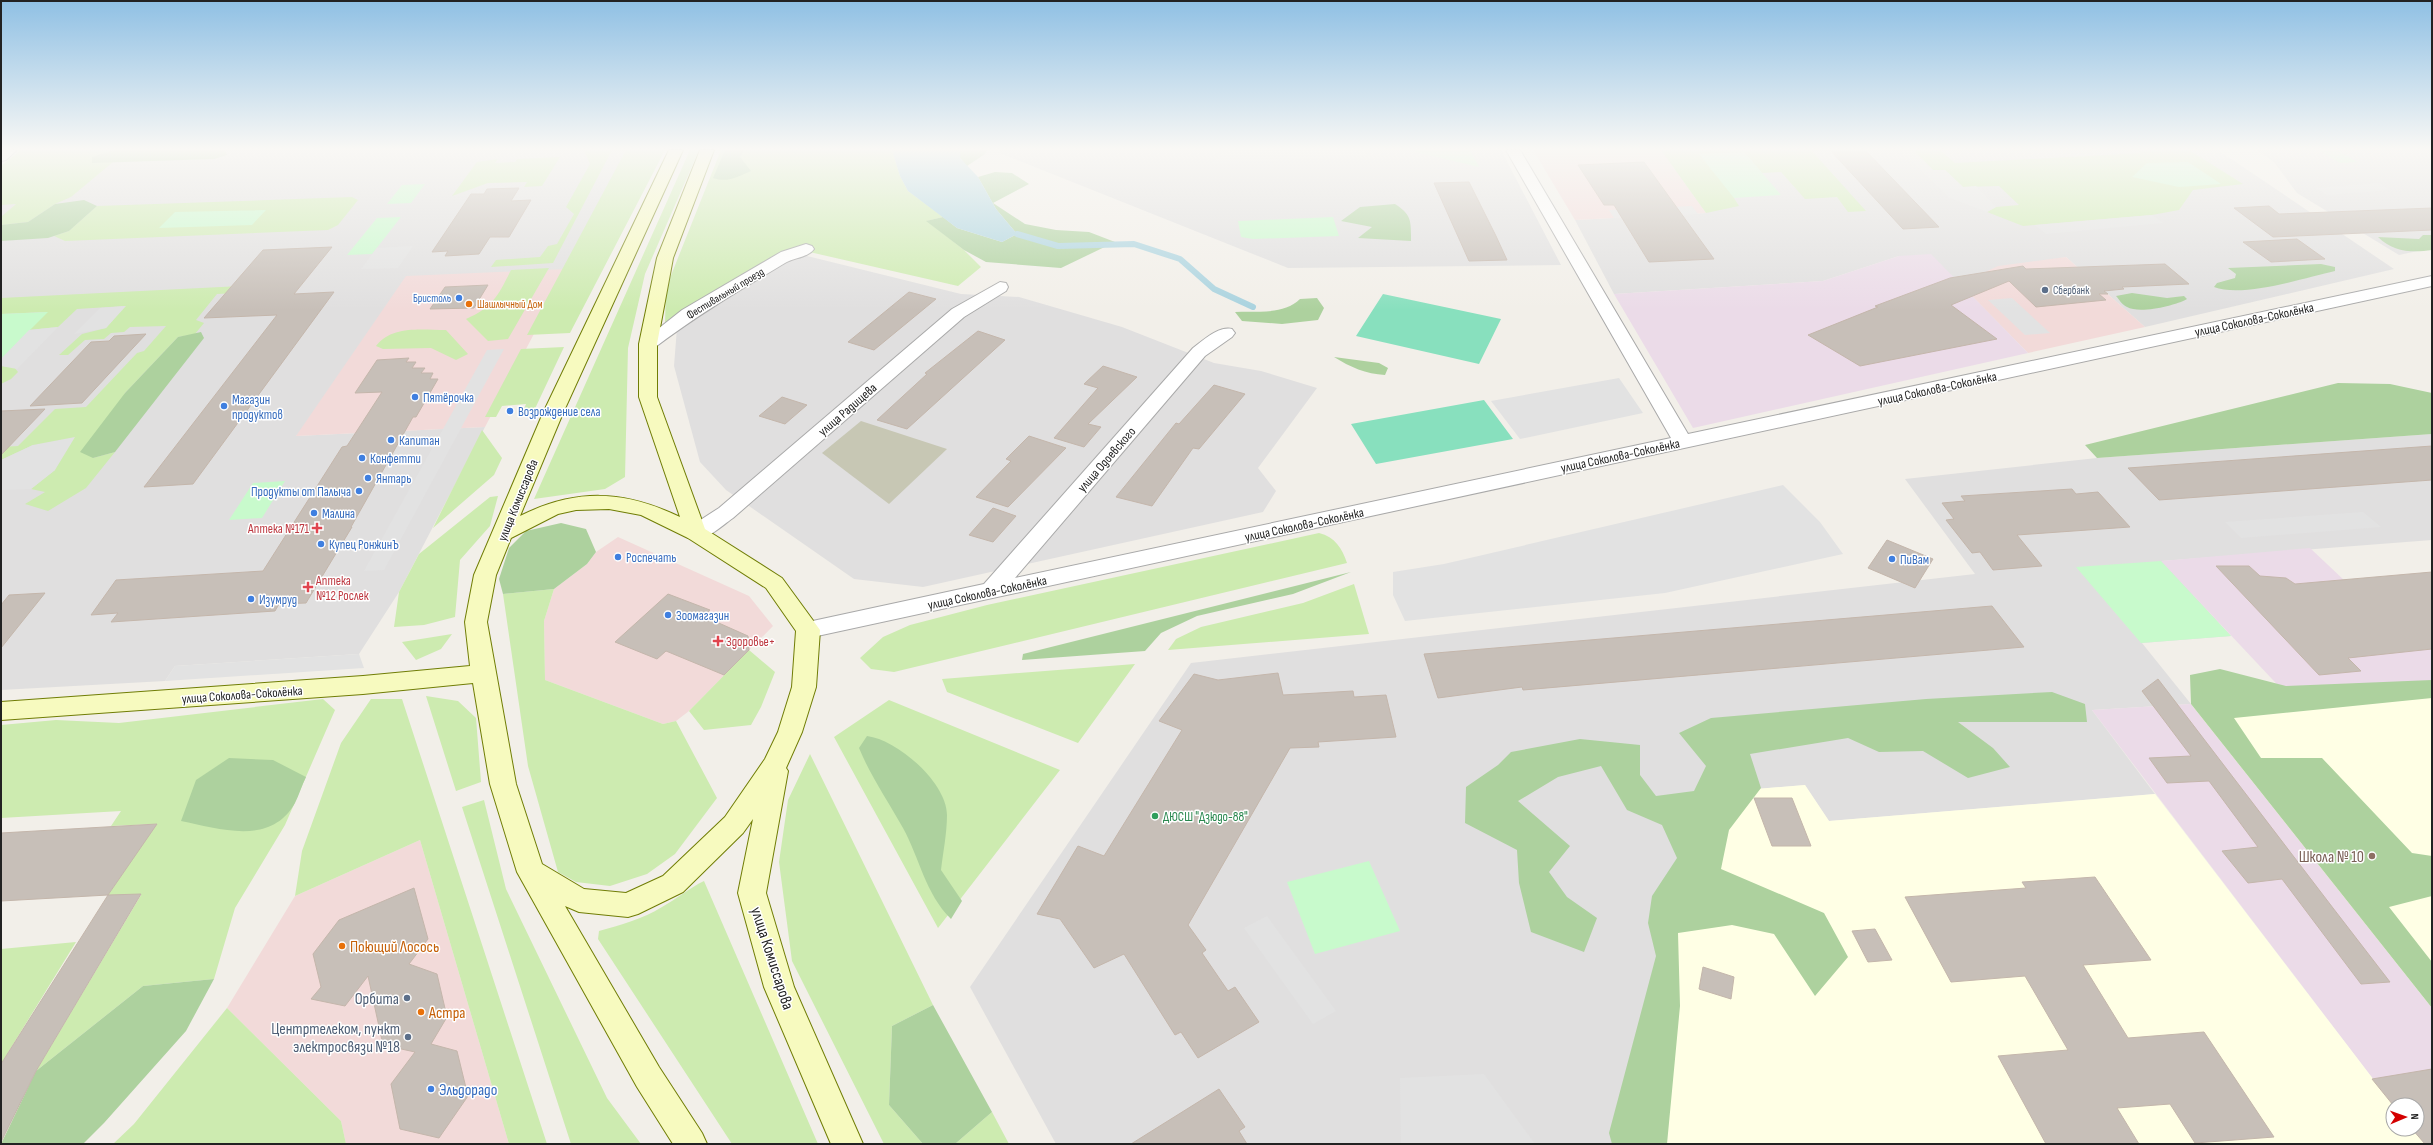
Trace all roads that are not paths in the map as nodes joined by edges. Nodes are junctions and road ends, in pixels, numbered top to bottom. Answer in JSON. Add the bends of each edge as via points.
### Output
{"nodes":[{"id":1,"x":651,"y":203,"type":"edge"},
{"id":2,"x":686,"y":203,"type":"edge"},
{"id":3,"x":1544,"y":203,"type":"edge"},
{"id":4,"x":806,"y":249,"type":"dead end"},
{"id":5,"x":2432,"y":281,"type":"edge"},
{"id":6,"x":1000,"y":287,"type":"dead end"},
{"id":7,"x":1226,"y":333,"type":"dead end"},
{"id":8,"x":648,"y":344,"type":"junction"},
{"id":9,"x":1683,"y":442,"type":"junction"},
{"id":10,"x":504,"y":533,"type":"junction"},
{"id":11,"x":696,"y":533,"type":"junction"},
{"id":12,"x":992,"y":590,"type":"junction"},
{"id":13,"x":808,"y":630,"type":"junction"},
{"id":14,"x":483,"y":673,"type":"junction"},
{"id":15,"x":1,"y":711,"type":"edge"},
{"id":16,"x":776,"y":764,"type":"junction"},
{"id":17,"x":531,"y":872,"type":"junction"},
{"id":18,"x":692,"y":1144,"type":"edge"},
{"id":19,"x":847,"y":1144,"type":"edge"}],
"edges":[{"from":1,"to":10,"type":"main road","name":"улица Комиссарова","via":[[553,413]]},
{"from":2,"to":8,"type":"main road","via":[[664,258]]},
{"from":3,"to":9,"type":"street"},
{"from":4,"to":8,"type":"street","name":"Фестивальный проезд","via":[[787,255],[688,314]]},
{"from":5,"to":9,"type":"street","name":"улица Соколова-Соколёнка"},
{"from":6,"to":11,"type":"street","name":"улица Радищева","via":[[958,313],[726,513]]},
{"from":7,"to":12,"type":"street","name":"улица Одоевского","via":[[1199,352]]},
{"from":8,"to":11,"type":"main road","via":[[648,397]]},
{"from":9,"to":12,"type":"street","name":"улица Соколова-Соколёнка"},
{"from":10,"to":11,"type":"main road","via":[[551,509],[576,503],[609,502],[646,509]]},
{"from":10,"to":14,"type":"main road","name":"улица Комиссарова","via":[[485,575],[476,622]]},
{"from":11,"to":13,"type":"main road","via":[[774,583]]},
{"from":12,"to":13,"type":"street","name":"улица Соколова-Соколёнка"},
{"from":13,"to":16,"type":"main road","name":"улица Комиссарова","via":[[804,687],[790,732]]},
{"from":14,"to":15,"type":"main road","name":"улица Соколова-Соколёнка","via":[[362,685]]},
{"from":14,"to":17,"type":"main road","name":"улица Комиссарова","via":[[503,784]]},
{"from":16,"to":17,"type":"main road","name":"улица Комиссарова","via":[[734,825],[673,884],[628,905],[580,900]]},
{"from":16,"to":19,"type":"main road","name":"улица Комиссарова","via":[[752,894],[779,987]]},
{"from":17,"to":18,"type":"main road","name":"улица Комиссарова","via":[[648,1077]]}]}
